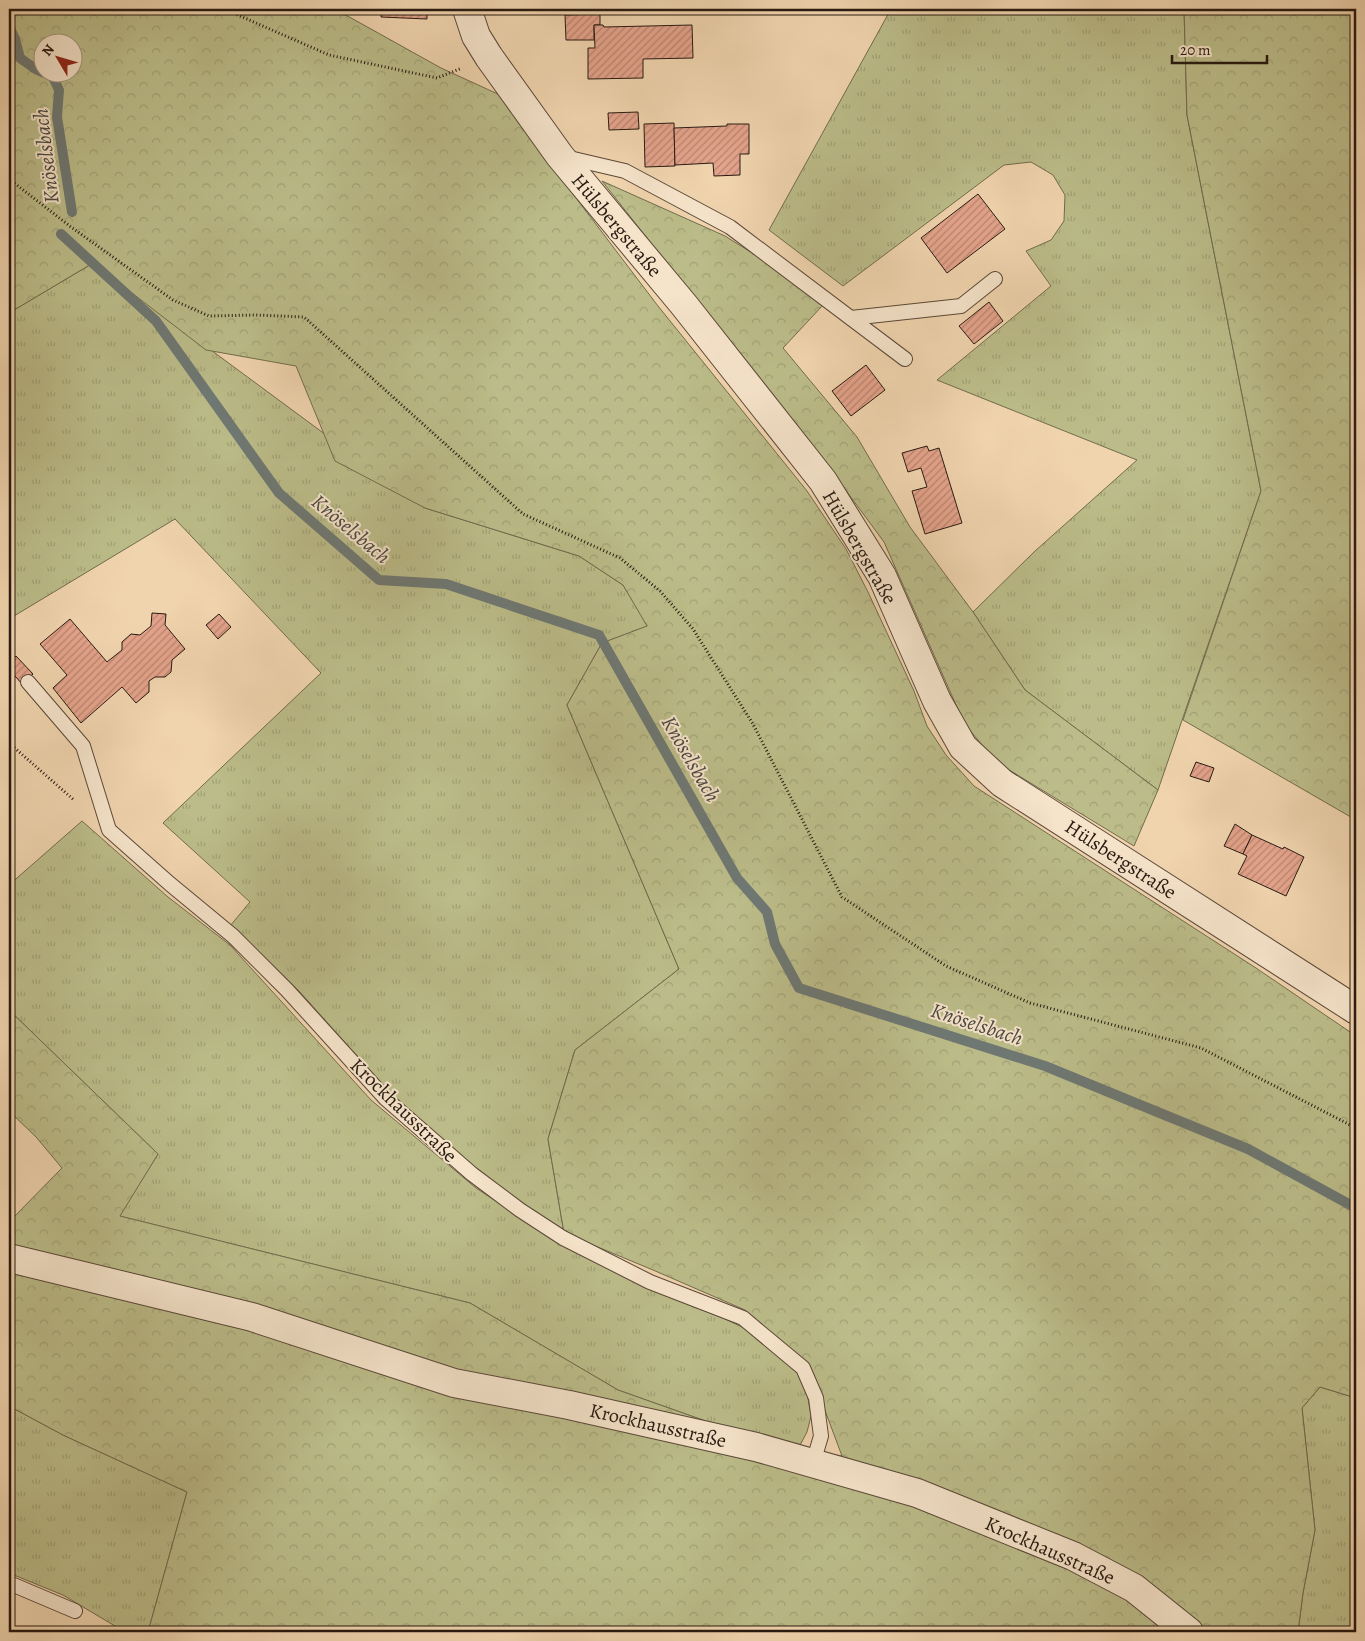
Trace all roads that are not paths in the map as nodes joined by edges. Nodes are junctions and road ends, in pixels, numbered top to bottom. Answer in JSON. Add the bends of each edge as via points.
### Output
{"nodes":[{"id":1,"x":467,"y":9,"type":"edge"},
{"id":2,"x":560,"y":156,"type":"junction"},
{"id":3,"x":995,"y":279,"type":"dead end"},
{"id":4,"x":851,"y":318,"type":"junction"},
{"id":5,"x":905,"y":359,"type":"dead end"},
{"id":6,"x":28,"y":682,"type":"dead end"},
{"id":7,"x":1356,"y":1010,"type":"edge"},
{"id":8,"x":9,"y":1258,"type":"edge"},
{"id":9,"x":813,"y":1463,"type":"junction"},
{"id":10,"x":9,"y":1583,"type":"edge"},
{"id":11,"x":75,"y":1611,"type":"dead end"},
{"id":12,"x":1189,"y":1632,"type":"edge"}],
"edges":[{"from":1,"to":2,"type":"street","name":"Hülsbergstraße","via":[[476,36],[489,57]]},
{"from":2,"to":4,"type":"lane","via":[[625,171],[730,227]]},
{"from":2,"to":7,"type":"street","name":"Hülsbergstraße","via":[[684,305],[823,481],[882,576],[936,701],[964,748],[1002,782]]},
{"from":3,"to":4,"type":"lane","via":[[961,306]]},
{"from":4,"to":5,"type":"lane"},
{"from":6,"to":9,"type":"lane","name":"Krockhausstraße","via":[[83,746],[109,830],[233,936],[386,1099],[472,1174],[563,1238],[650,1282],[743,1318],[803,1368],[816,1398],[821,1436]]},
{"from":8,"to":9,"type":"street","name":"Krockhausstraße","via":[[252,1318],[454,1383],[588,1409]]},
{"from":9,"to":12,"type":"street","name":"Krockhausstraße","via":[[917,1493],[1073,1556],[1134,1588]]},
{"from":10,"to":11,"type":"lane"}]}
